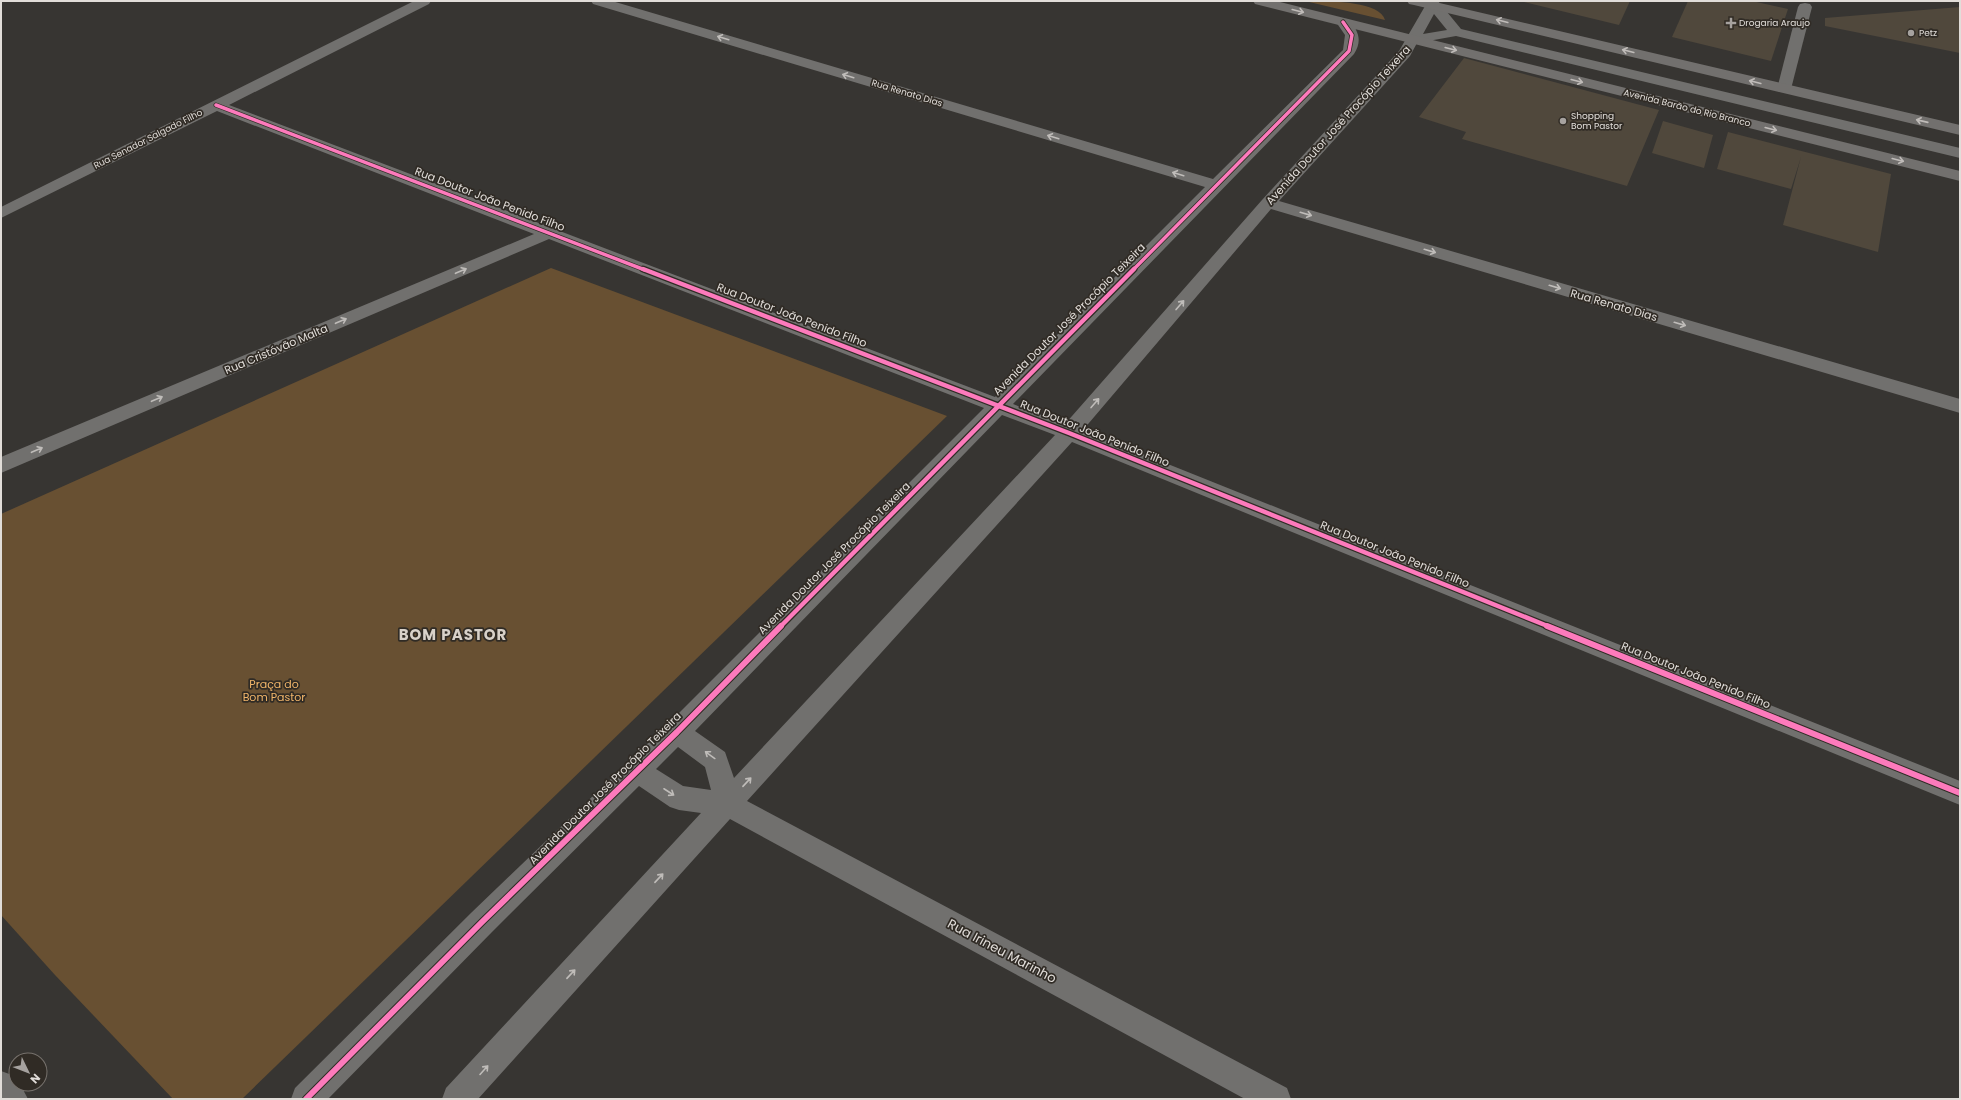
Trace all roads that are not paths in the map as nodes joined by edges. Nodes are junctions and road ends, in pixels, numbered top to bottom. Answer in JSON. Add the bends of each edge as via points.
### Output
{"nodes":[{"id":1,"x":424,"y":1,"type":"edge"},
{"id":2,"x":598,"y":1,"type":"edge"},
{"id":3,"x":1260,"y":1,"type":"edge"},
{"id":4,"x":1414,"y":1,"type":"edge"},
{"id":5,"x":1431,"y":3,"type":"edge"},
{"id":6,"x":1805,"y":7,"type":"dead end"},
{"id":7,"x":1343,"y":22,"type":"junction"},
{"id":8,"x":1456,"y":32,"type":"junction"},
{"id":9,"x":1413,"y":40,"type":"junction"},
{"id":10,"x":1784,"y":89,"type":"junction"},
{"id":11,"x":216,"y":105,"type":"junction"},
{"id":12,"x":1960,"y":130,"type":"edge"},
{"id":13,"x":1960,"y":153,"type":"edge"},
{"id":14,"x":1960,"y":176,"type":"edge"},
{"id":15,"x":1215,"y":185,"type":"junction"},
{"id":16,"x":1268,"y":203,"type":"junction"},
{"id":17,"x":1,"y":213,"type":"edge"},
{"id":18,"x":550,"y":233,"type":"junction"},
{"id":19,"x":999,"y":405,"type":"junction"},
{"id":20,"x":1960,"y":406,"type":"edge"},
{"id":21,"x":1069,"y":433,"type":"junction"},
{"id":22,"x":1,"y":465,"type":"edge"},
{"id":23,"x":677,"y":732,"type":"junction"},
{"id":24,"x":637,"y":771,"type":"junction"},
{"id":25,"x":1960,"y":793,"type":"edge"},
{"id":26,"x":728,"y":804,"type":"junction"},
{"id":27,"x":1,"y":1086,"type":"edge"},
{"id":28,"x":13,"y":1099,"type":"edge"},
{"id":29,"x":306,"y":1099,"type":"edge"},
{"id":30,"x":458,"y":1099,"type":"edge"},
{"id":31,"x":1276,"y":1099,"type":"edge"}],
"edges":[{"from":1,"to":11,"type":"street","name":"Rua Senador Salgado Filho"},
{"from":15,"to":2,"type":"street","name":"Rua Renato Dias","one_way":true},
{"from":3,"to":7,"type":"main road","name":"Avenida Barão do Rio Branco","one_way":true},
{"from":4,"to":5,"type":"main road"},
{"from":5,"to":8,"type":"street"},
{"from":5,"to":9,"type":"street","name":"Avenida Doutor José Procópio Teixeira"},
{"from":10,"to":5,"type":"main road","one_way":true},
{"from":6,"to":10,"type":"street"},
{"from":7,"to":9,"type":"main road","name":"Avenida Barão do Rio Branco"},
{"from":7,"to":15,"type":"street","name":"Avenida Doutor José Procópio Teixeira","via":[[1352,32],[1353,41],[1348,51]]},
{"from":8,"to":9,"type":"street","name":"Avenida Barão do Rio Branco"},
{"from":8,"to":13,"type":"street","name":"Avenida Barão do Rio Branco"},
{"from":9,"to":14,"type":"main road","name":"Avenida Barão do Rio Branco","one_way":true},
{"from":9,"to":16,"type":"street","name":"Avenida Doutor José Procópio Teixeira","via":[[1405,53]]},
{"from":12,"to":10,"type":"main road","one_way":true},
{"from":11,"to":17,"type":"street","name":"Rua Senador Salgado Filho"},
{"from":11,"to":18,"type":"street","name":"Rua Doutor João Penido Filho"},
{"from":15,"to":19,"type":"street","name":"Avenida Doutor José Procópio Teixeira"},
{"from":16,"to":20,"type":"street","name":"Rua Renato Dias","one_way":true},
{"from":21,"to":16,"type":"street","name":"Avenida Doutor José Procópio Teixeira","one_way":true},
{"from":18,"to":19,"type":"street","name":"Rua Doutor João Penido Filho"},
{"from":22,"to":18,"type":"street","name":"Rua Cristóvão Malta","one_way":true},
{"from":19,"to":21,"type":"street","name":"Rua Doutor João Penido Filho"},
{"from":19,"to":23,"type":"street","name":"Avenida Doutor José Procópio Teixeira"},
{"from":21,"to":25,"type":"street","name":"Rua Doutor João Penido Filho"},
{"from":26,"to":21,"type":"street","name":"Avenida Doutor José Procópio Teixeira","one_way":true},
{"from":23,"to":24,"type":"street","name":"Avenida Doutor José Procópio Teixeira"},
{"from":26,"to":23,"type":"street","one_way":true,"via":[[716,760]]},
{"from":24,"to":26,"type":"street","name":"Rua Irineu Marinho","one_way":true,"via":[[679,798]]},
{"from":24,"to":29,"type":"street","name":"Avenida Doutor José Procópio Teixeira"},
{"from":30,"to":26,"type":"street","name":"Avenida Doutor José Procópio Teixeira","one_way":true},
{"from":26,"to":31,"type":"street","name":"Rua Irineu Marinho"},
{"from":27,"to":28,"type":"street"}]}
